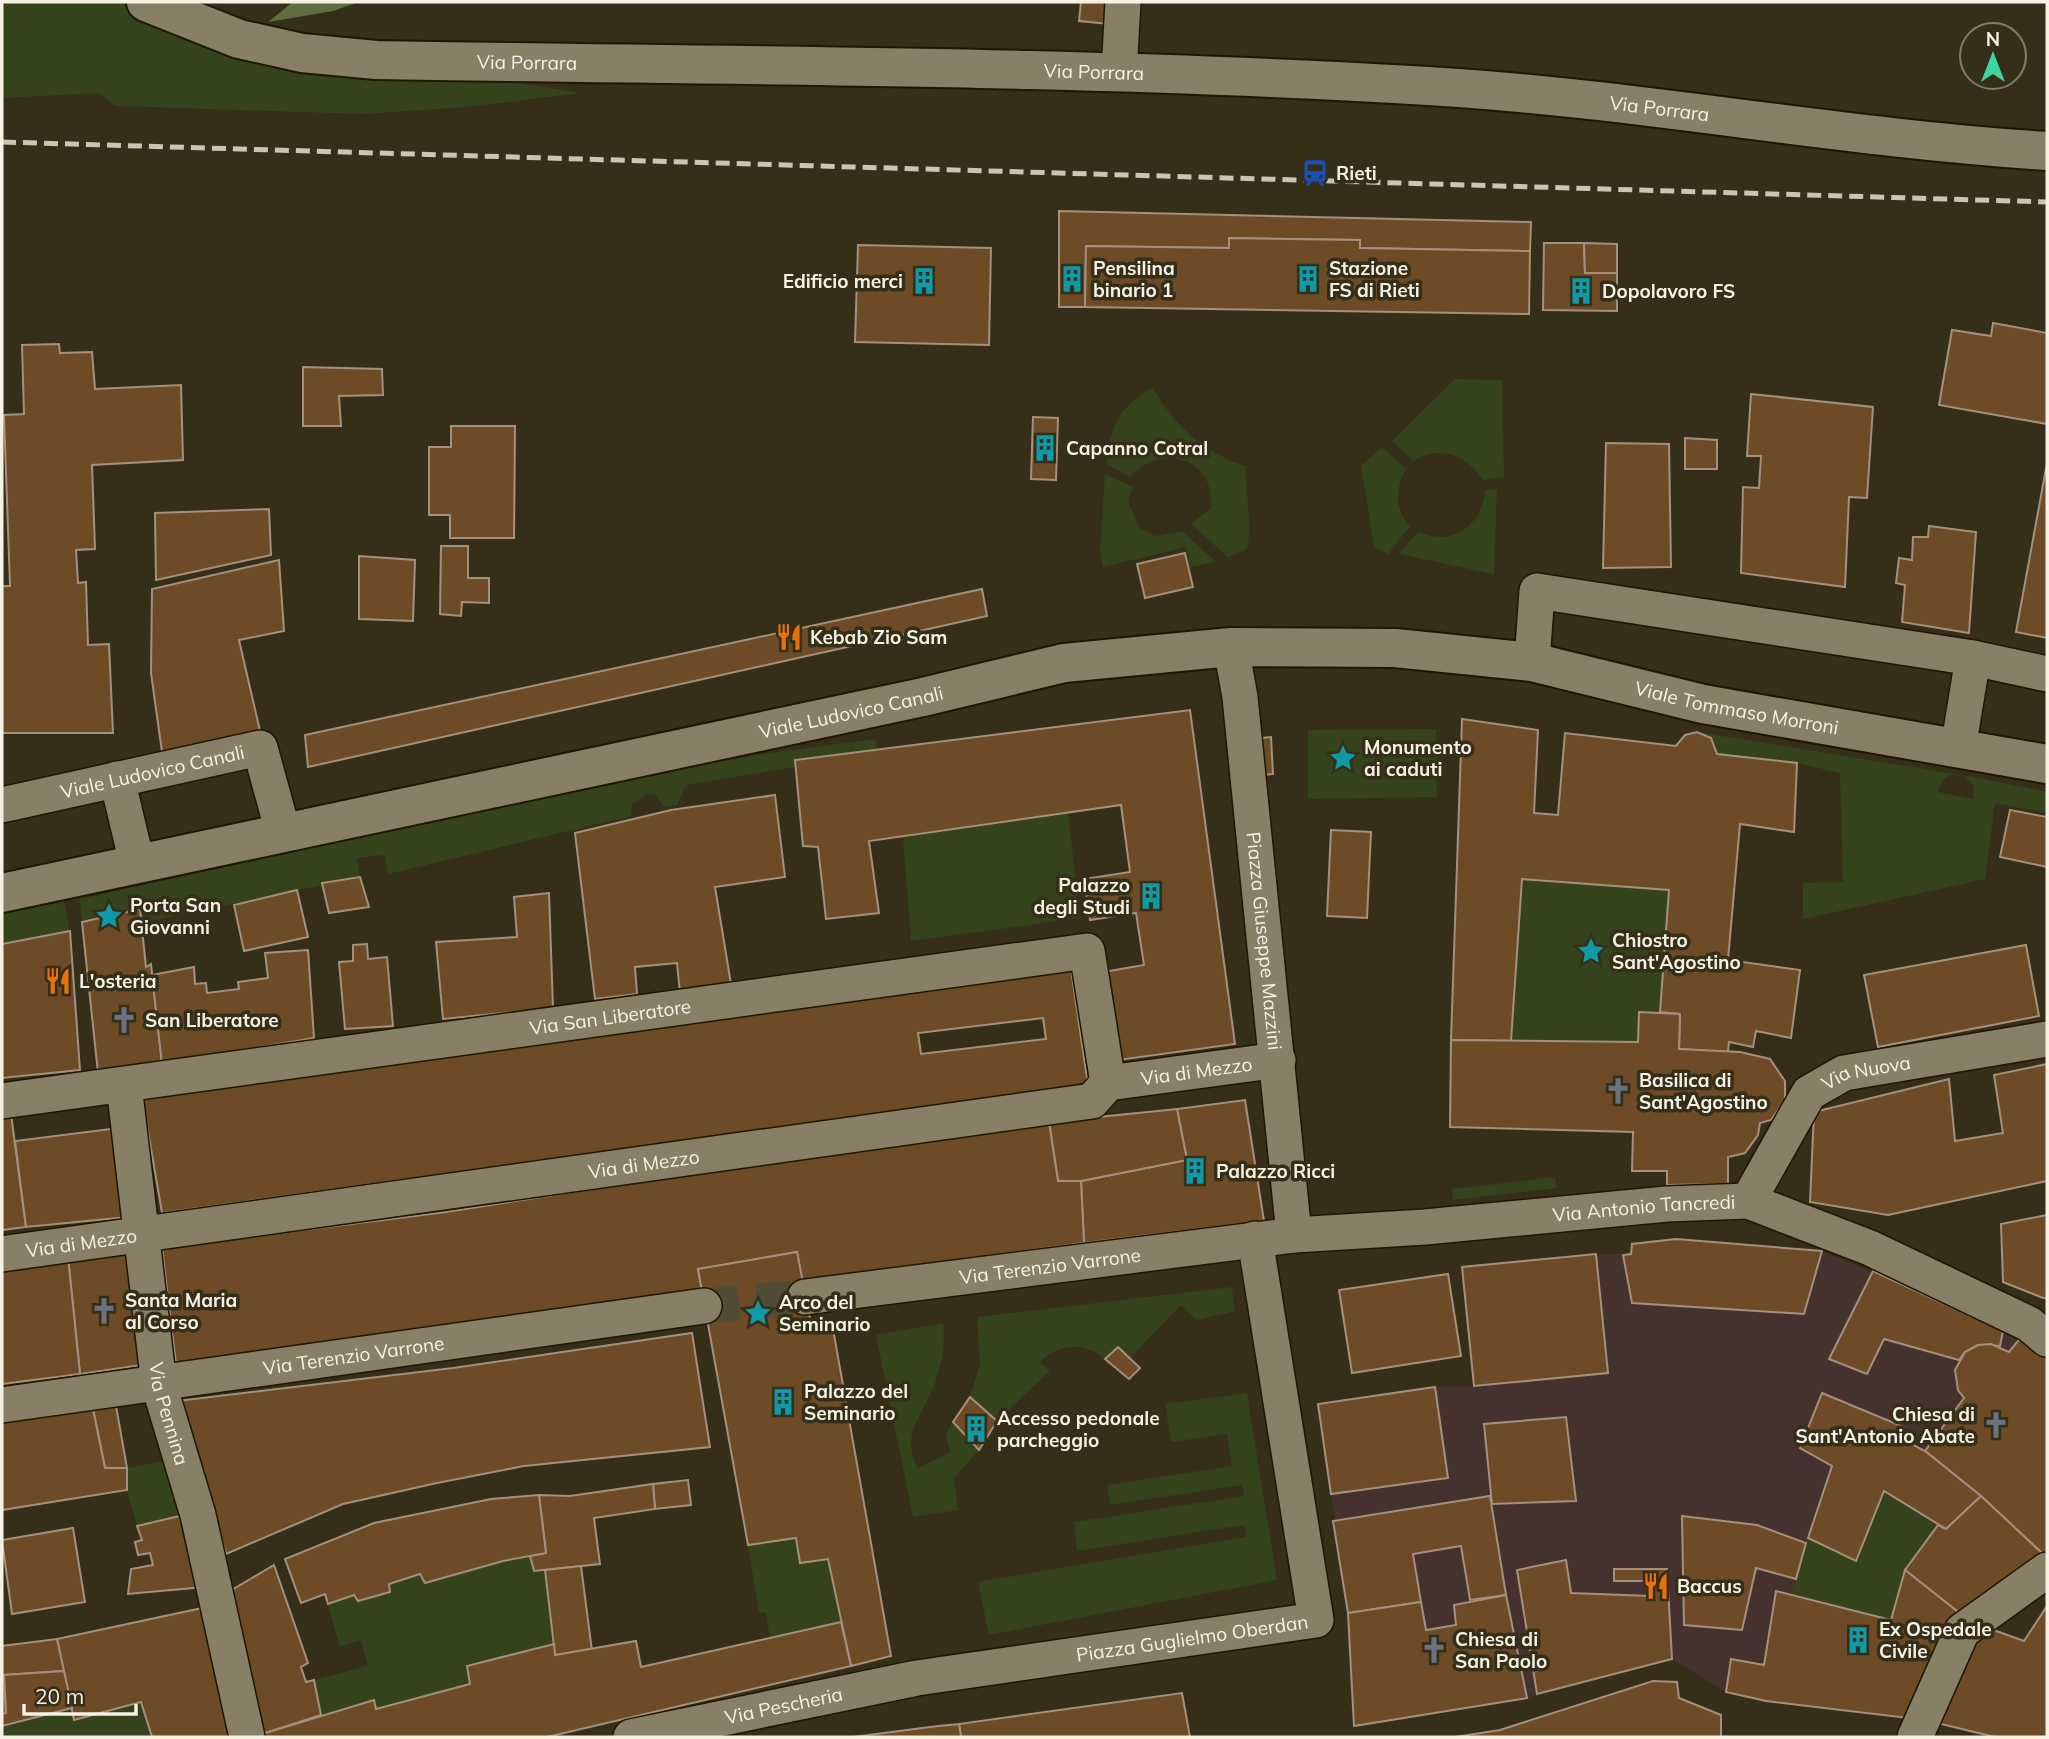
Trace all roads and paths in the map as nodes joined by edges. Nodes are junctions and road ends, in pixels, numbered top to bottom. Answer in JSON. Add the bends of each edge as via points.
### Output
{"nodes":[{"id":1,"x":146,"y":2,"type":"edge"},
{"id":2,"x":1123,"y":2,"type":"edge"},
{"id":3,"x":1119,"y":74,"type":"junction"},
{"id":4,"x":2047,"y":151,"type":"edge"},
{"id":5,"x":1231,"y":647,"type":"junction"},
{"id":6,"x":1425,"y":650,"type":"joint"},
{"id":7,"x":1973,"y":658,"type":"junction"},
{"id":8,"x":1532,"y":662,"type":"junction"},
{"id":9,"x":2047,"y":674,"type":"edge"},
{"id":10,"x":1958,"y":749,"type":"junction"},
{"id":11,"x":2047,"y":764,"type":"edge"},
{"id":12,"x":117,"y":779,"type":"junction"},
{"id":13,"x":2,"y":805,"type":"edge"},
{"id":14,"x":283,"y":832,"type":"junction"},
{"id":15,"x":136,"y":863,"type":"junction"},
{"id":16,"x":2,"y":893,"type":"edge"},
{"id":17,"x":2047,"y":1039,"type":"edge"},
{"id":18,"x":1278,"y":1060,"type":"junction"},
{"id":19,"x":1108,"y":1083,"type":"junction"},
{"id":20,"x":124,"y":1085,"type":"junction"},
{"id":21,"x":2,"y":1101,"type":"edge"},
{"id":22,"x":1748,"y":1201,"type":"junction"},
{"id":23,"x":1294,"y":1235,"type":"junction"},
{"id":24,"x":144,"y":1236,"type":"junction"},
{"id":25,"x":1255,"y":1240,"type":"junction"},
{"id":26,"x":2,"y":1254,"type":"edge"},
{"id":27,"x":805,"y":1297,"type":"tunnel mouth"},
{"id":28,"x":704,"y":1306,"type":"tunnel mouth"},
{"id":29,"x":2047,"y":1339,"type":"edge"},
{"id":30,"x":159,"y":1385,"type":"junction"},
{"id":31,"x":2,"y":1405,"type":"edge"},
{"id":32,"x":2047,"y":1570,"type":"edge"},
{"id":33,"x":896,"y":1683,"type":"joint"},
{"id":34,"x":247,"y":1737,"type":"edge"},
{"id":35,"x":631,"y":1737,"type":"edge"},
{"id":36,"x":1915,"y":1737,"type":"edge"}],
"edges":[{"from":1,"to":3,"type":"street","name":"Via Porrara","via":[[239,39],[302,53],[376,60]]},
{"from":2,"to":3,"type":"street"},
{"from":3,"to":4,"type":"street","name":"Via Porrara","via":[[1527,93],[1924,142]]},
{"from":5,"to":6,"type":"street","name":"Viale Ludovico Canali"},
{"from":5,"to":14,"type":"street","name":"Viale Ludovico Canali","via":[[1064,663]]},
{"from":5,"to":18,"type":"street","name":"Piazza Giuseppe Mazzini"},
{"from":6,"to":8,"type":"street","name":"Viale Tommaso Morroni"},
{"from":7,"to":8,"type":"street","via":[[1537,591]]},
{"from":7,"to":9,"type":"street"},
{"from":7,"to":10,"type":"street"},
{"from":8,"to":10,"type":"street","name":"Viale Tommaso Morroni","via":[[1703,704]]},
{"from":10,"to":11,"type":"street","name":"Viale Tommaso Morroni"},
{"from":12,"to":13,"type":"street","name":"Viale Ludovico Canali"},
{"from":12,"to":14,"type":"street","name":"Viale Ludovico Canali","via":[[260,748]]},
{"from":12,"to":15,"type":"street"},
{"from":14,"to":15,"type":"street","name":"Viale Ludovico Canali"},
{"from":15,"to":16,"type":"street","name":"Viale Ludovico Canali"},
{"from":17,"to":22,"type":"street","name":"Via Nuova","via":[[1844,1073],[1809,1093]]},
{"from":18,"to":19,"type":"street","name":"Via di Mezzo"},
{"from":18,"to":23,"type":"street","name":"Piazza Giuseppe Mazzini"},
{"from":19,"to":20,"type":"street","name":"Via San Liberatore","via":[[1087,951]]},
{"from":19,"to":24,"type":"street","name":"Via di Mezzo","via":[[1092,1101]]},
{"from":20,"to":21,"type":"street","name":"Via San Liberatore"},
{"from":20,"to":24,"type":"street","name":"Via Pennina"},
{"from":22,"to":23,"type":"street","name":"Via Antonio Tancredi","via":[[1667,1203]]},
{"from":22,"to":29,"type":"street","name":"Via Antonio Tancredi","via":[[1870,1248],[2029,1324]]},
{"from":23,"to":25,"type":"street","name":"Via Terenzio Varrone"},
{"from":24,"to":26,"type":"street","name":"Via di Mezzo"},
{"from":24,"to":30,"type":"street","name":"Via Pennina"},
{"from":25,"to":27,"type":"street","name":"Via Terenzio Varrone"},
{"from":25,"to":33,"type":"street","name":"Piazza Guglielmo Oberdan","via":[[1316,1620]]},
{"from":28,"to":30,"type":"street","name":"Via Terenzio Varrone"},
{"from":30,"to":31,"type":"street","name":"Via Terenzio Varrone"},
{"from":30,"to":34,"type":"street","name":"Via Pennina","via":[[198,1516]]},
{"from":32,"to":36,"type":"street","via":[[1962,1631]]},
{"from":33,"to":35,"type":"street","name":"Via Pescheria"}]}
